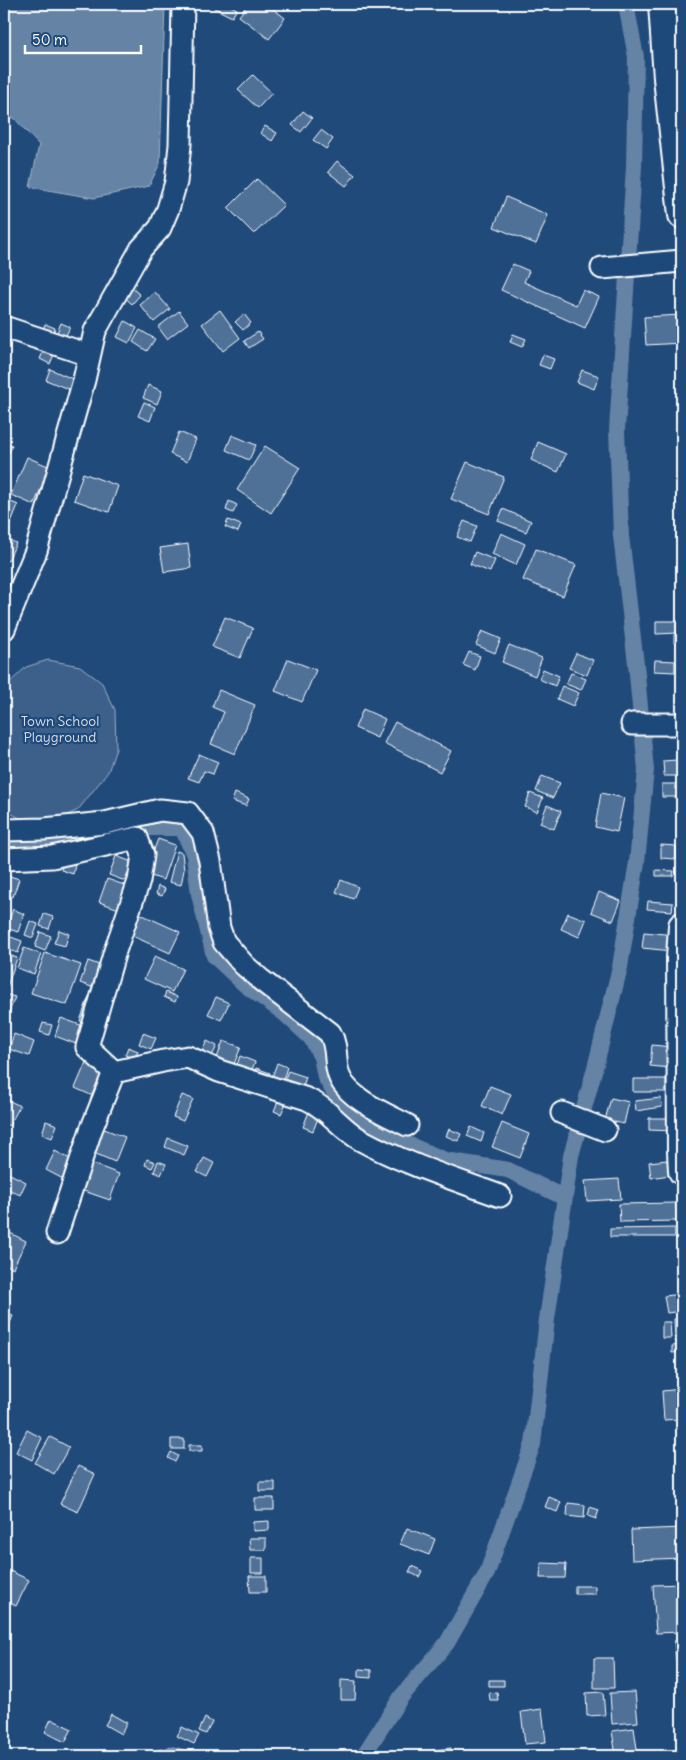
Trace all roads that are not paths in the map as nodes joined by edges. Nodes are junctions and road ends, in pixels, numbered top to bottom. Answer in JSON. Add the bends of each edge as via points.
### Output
{"nodes":[{"id":1,"x":183,"y":4,"type":"edge"},
{"id":2,"x":662,"y":4,"type":"edge"},
{"id":3,"x":682,"y":215,"type":"edge"},
{"id":4,"x":682,"y":261,"type":"edge"},
{"id":5,"x":602,"y":268,"type":"dead end"},
{"id":6,"x":4,"y":327,"type":"edge"},
{"id":7,"x":89,"y":355,"type":"junction"},
{"id":8,"x":4,"y":629,"type":"edge"},
{"id":9,"x":632,"y":724,"type":"dead end"},
{"id":10,"x":677,"y":724,"type":"edge"},
{"id":11,"x":4,"y":830,"type":"edge"},
{"id":12,"x":4,"y":859,"type":"edge"},
{"id":13,"x":682,"y":926,"type":"edge"},
{"id":14,"x":114,"y":1072,"type":"junction"},
{"id":15,"x":562,"y":1113,"type":"dead end"},
{"id":16,"x":407,"y":1124,"type":"dead end"},
{"id":17,"x":605,"y":1130,"type":"dead end"},
{"id":18,"x":682,"y":1171,"type":"edge"},
{"id":19,"x":500,"y":1196,"type":"dead end"},
{"id":20,"x":57,"y":1233,"type":"dead end"}],
"edges":[{"from":1,"to":7,"type":"street","via":[[180,145],[176,182],[160,228],[141,249],[119,285],[95,331]]},
{"from":2,"to":3,"type":"main road"},
{"from":4,"to":5,"type":"street"},
{"from":6,"to":7,"type":"street"},
{"from":7,"to":8,"type":"street","via":[[36,551]]},
{"from":9,"to":10,"type":"street"},
{"from":11,"to":16,"type":"street","via":[[106,823],[160,810],[188,813],[203,833],[224,942],[261,980],[330,1033],[337,1051],[340,1079],[350,1092]]},
{"from":12,"to":14,"type":"street","via":[[52,857],[136,838],[143,854],[139,881],[87,1047]]},
{"from":13,"to":18,"type":"main road"},
{"from":14,"to":19,"type":"street","via":[[188,1057],[319,1104],[360,1140]]},
{"from":14,"to":20,"type":"street"},
{"from":15,"to":17,"type":"street"}]}
